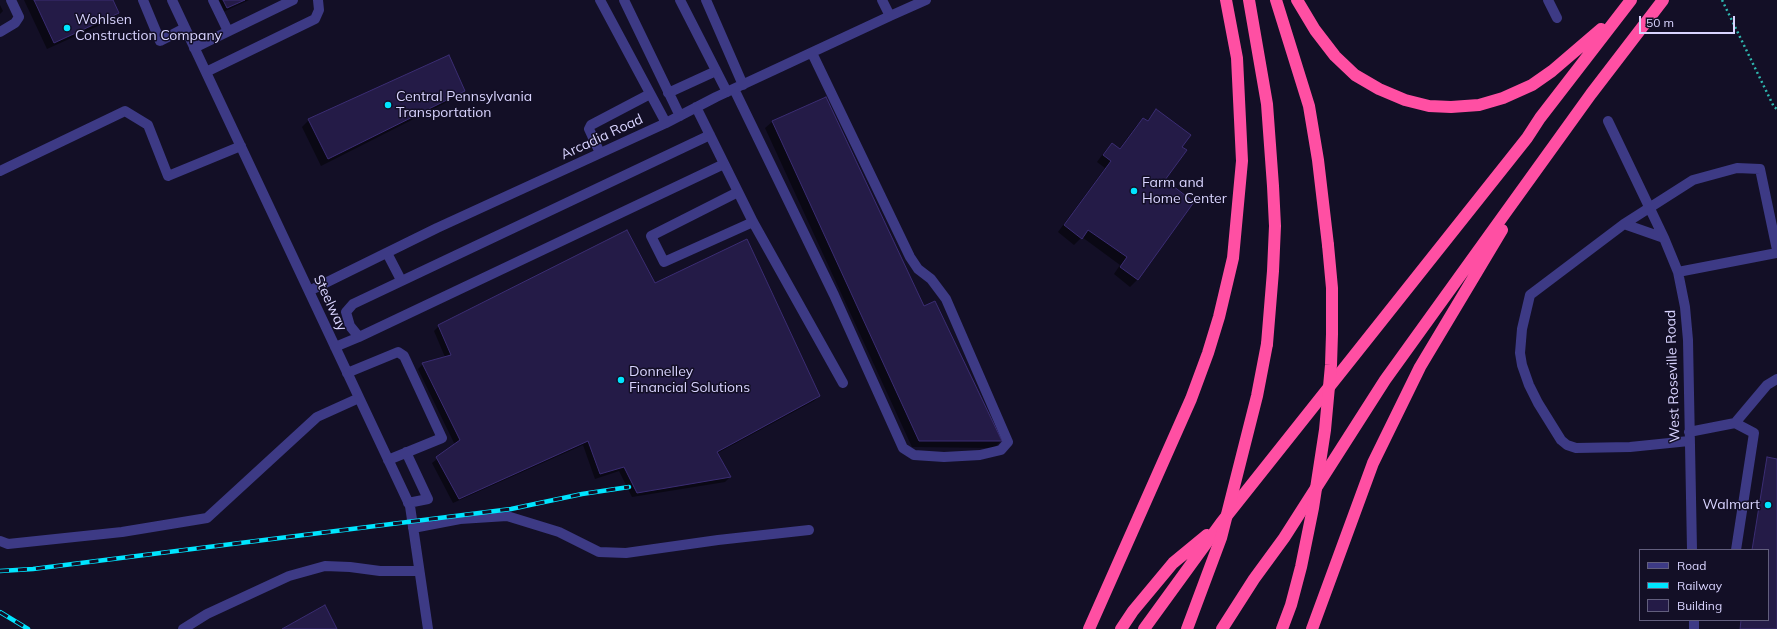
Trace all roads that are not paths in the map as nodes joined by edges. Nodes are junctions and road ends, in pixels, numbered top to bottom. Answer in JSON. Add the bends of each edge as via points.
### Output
{"nodes":[{"id":1,"x":12,"y":0,"type":"edge"},
{"id":2,"x":143,"y":0,"type":"edge"},
{"id":3,"x":172,"y":0,"type":"edge"},
{"id":4,"x":213,"y":0,"type":"edge"},
{"id":5,"x":293,"y":0,"type":"edge"},
{"id":6,"x":318,"y":0,"type":"edge"},
{"id":7,"x":600,"y":0,"type":"edge"},
{"id":8,"x":624,"y":0,"type":"edge"},
{"id":9,"x":680,"y":0,"type":"edge"},
{"id":10,"x":706,"y":0,"type":"edge"},
{"id":11,"x":926,"y":0,"type":"edge"},
{"id":12,"x":1226,"y":0,"type":"edge"},
{"id":13,"x":1248,"y":0,"type":"edge"},
{"id":14,"x":1276,"y":0,"type":"edge"},
{"id":15,"x":1297,"y":0,"type":"edge"},
{"id":16,"x":1548,"y":0,"type":"edge"},
{"id":17,"x":1630,"y":0,"type":"edge"},
{"id":18,"x":1663,"y":0,"type":"edge"},
{"id":19,"x":886,"y":1,"type":"edge"},
{"id":20,"x":1619,"y":14,"type":"junction"},
{"id":21,"x":890,"y":16,"type":"junction"},
{"id":22,"x":1557,"y":18,"type":"dead end"},
{"id":23,"x":184,"y":28,"type":"junction"},
{"id":24,"x":228,"y":30,"type":"junction"},
{"id":25,"x":0,"y":32,"type":"edge"},
{"id":26,"x":194,"y":48,"type":"junction"},
{"id":27,"x":812,"y":53,"type":"junction"},
{"id":28,"x":716,"y":71,"type":"junction"},
{"id":29,"x":206,"y":72,"type":"junction"},
{"id":30,"x":735,"y":89,"type":"junction"},
{"id":31,"x":668,"y":93,"type":"junction"},
{"id":32,"x":650,"y":94,"type":"junction"},
{"id":33,"x":696,"y":107,"type":"junction"},
{"id":34,"x":680,"y":116,"type":"junction"},
{"id":35,"x":1608,"y":122,"type":"dead end"},
{"id":36,"x":666,"y":123,"type":"junction"},
{"id":37,"x":710,"y":135,"type":"junction"},
{"id":38,"x":241,"y":146,"type":"junction"},
{"id":39,"x":600,"y":153,"type":"junction"},
{"id":40,"x":724,"y":164,"type":"junction"},
{"id":41,"x":1541,"y":164,"type":"junction"},
{"id":42,"x":0,"y":171,"type":"edge"},
{"id":43,"x":738,"y":192,"type":"junction"},
{"id":44,"x":1650,"y":208,"type":"junction"},
{"id":45,"x":753,"y":222,"type":"junction"},
{"id":46,"x":1624,"y":224,"type":"junction"},
{"id":47,"x":1664,"y":238,"type":"junction"},
{"id":48,"x":1777,"y":250,"type":"edge"},
{"id":49,"x":387,"y":253,"type":"junction"},
{"id":50,"x":1777,"y":253,"type":"edge"},
{"id":51,"x":1678,"y":272,"type":"junction"},
{"id":52,"x":401,"y":280,"type":"junction"},
{"id":53,"x":309,"y":291,"type":"junction"},
{"id":54,"x":359,"y":337,"type":"junction"},
{"id":55,"x":335,"y":347,"type":"junction"},
{"id":56,"x":347,"y":373,"type":"junction"},
{"id":57,"x":1777,"y":380,"type":"edge"},
{"id":58,"x":843,"y":384,"type":"dead end"},
{"id":59,"x":359,"y":398,"type":"junction"},
{"id":60,"x":1735,"y":423,"type":"junction"},
{"id":61,"x":1689,"y":436,"type":"junction"},
{"id":62,"x":406,"y":452,"type":"junction"},
{"id":63,"x":388,"y":460,"type":"junction"},
{"id":64,"x":408,"y":503,"type":"junction"},
{"id":65,"x":1221,"y":523,"type":"junction"},
{"id":66,"x":413,"y":528,"type":"junction"},
{"id":67,"x":809,"y":530,"type":"dead end"},
{"id":68,"x":0,"y":541,"type":"edge"},
{"id":69,"x":1692,"y":549,"type":"edge"},
{"id":70,"x":1736,"y":549,"type":"edge"},
{"id":71,"x":419,"y":571,"type":"junction"},
{"id":72,"x":183,"y":629,"type":"edge"},
{"id":73,"x":428,"y":629,"type":"edge"},
{"id":74,"x":1089,"y":629,"type":"edge"},
{"id":75,"x":1121,"y":629,"type":"edge"},
{"id":76,"x":1144,"y":629,"type":"edge"},
{"id":77,"x":1187,"y":629,"type":"edge"},
{"id":78,"x":1222,"y":629,"type":"edge"},
{"id":79,"x":1282,"y":629,"type":"edge"},
{"id":80,"x":1312,"y":629,"type":"edge"}],
"edges":[{"from":1,"to":25,"type":"street","via":[[19,16],[15,23]]},
{"from":2,"to":23,"type":"street","via":[[160,41]]},
{"from":3,"to":23,"type":"street","name":"Steelway"},
{"from":4,"to":24,"type":"street"},
{"from":5,"to":24,"type":"street"},
{"from":6,"to":29,"type":"street","via":[[319,10],[315,18]]},
{"from":7,"to":32,"type":"street"},
{"from":8,"to":31,"type":"street"},
{"from":9,"to":28,"type":"street"},
{"from":10,"to":30,"type":"street"},
{"from":11,"to":21,"type":"street","name":"Arcadia Road"},
{"from":12,"to":74,"type":"highway","via":[[1237,58],[1242,161],[1233,258],[1219,317],[1191,399]]},
{"from":13,"to":77,"type":"highway","bridge":true,"via":[[1267,104],[1273,186],[1275,226],[1267,344],[1221,538]]},
{"from":14,"to":79,"type":"highway","bridge":true,"via":[[1309,106],[1318,160],[1332,288],[1331,365],[1325,430],[1301,567]]},
{"from":15,"to":20,"type":"highway","via":[[1335,56],[1355,75],[1378,90],[1405,100],[1428,106],[1451,107],[1479,105],[1532,85]]},
{"from":16,"to":22,"type":"street"},
{"from":17,"to":20,"type":"highway"},
{"from":18,"to":41,"type":"highway","via":[[1590,94]]},
{"from":19,"to":21,"type":"street"},
{"from":20,"to":65,"type":"highway","via":[[1527,138]]},
{"from":21,"to":27,"type":"street","name":"Arcadia Road"},
{"from":23,"to":26,"type":"street","name":"Steelway"},
{"from":24,"to":26,"type":"street"},
{"from":26,"to":29,"type":"street","name":"Steelway"},
{"from":27,"to":30,"type":"street","name":"Arcadia Road"},
{"from":27,"to":30,"type":"street","via":[[910,257],[946,299],[1008,442],[1001,450],[980,455],[914,456],[903,448],[834,295]]},
{"from":28,"to":30,"type":"street"},
{"from":28,"to":31,"type":"street"},
{"from":29,"to":38,"type":"street","name":"Steelway"},
{"from":30,"to":33,"type":"street","name":"Arcadia Road"},
{"from":31,"to":34,"type":"street"},
{"from":32,"to":36,"type":"street"},
{"from":32,"to":39,"type":"street","via":[[591,125],[589,129]]},
{"from":33,"to":34,"type":"street","name":"Arcadia Road"},
{"from":33,"to":37,"type":"street"},
{"from":34,"to":36,"type":"street","name":"Arcadia Road"},
{"from":35,"to":44,"type":"street","name":"West Roseville Road"},
{"from":36,"to":39,"type":"street","name":"Arcadia Road"},
{"from":37,"to":40,"type":"street"},
{"from":37,"to":52,"type":"street"},
{"from":38,"to":42,"type":"street","via":[[168,176],[148,125],[126,111]]},
{"from":38,"to":53,"type":"street","name":"Steelway"},
{"from":39,"to":49,"type":"street","name":"Arcadia Road"},
{"from":40,"to":43,"type":"street"},
{"from":40,"to":54,"type":"street"},
{"from":41,"to":78,"type":"highway","via":[[1385,380],[1284,538]]},
{"from":41,"to":80,"type":"highway","via":[[1420,367],[1400,406],[1372,463]]},
{"from":43,"to":45,"type":"street"},
{"from":43,"to":45,"type":"street","via":[[651,236],[664,262]]},
{"from":44,"to":46,"type":"street"},
{"from":44,"to":47,"type":"street","name":"West Roseville Road"},
{"from":44,"to":48,"type":"street","via":[[1693,180],[1737,168],[1760,169]]},
{"from":45,"to":58,"type":"street"},
{"from":46,"to":47,"type":"street"},
{"from":46,"to":61,"type":"street","via":[[1530,296],[1522,329],[1522,365],[1538,403],[1561,440],[1567,445],[1576,448],[1630,447]]},
{"from":47,"to":51,"type":"street","name":"West Roseville Road"},
{"from":49,"to":52,"type":"street"},
{"from":49,"to":53,"type":"street","name":"Arcadia Road"},
{"from":50,"to":51,"type":"street"},
{"from":51,"to":61,"type":"street","name":"West Roseville Road","via":[[1688,340]]},
{"from":52,"to":54,"type":"street","via":[[353,304],[346,312],[350,326]]},
{"from":53,"to":55,"type":"street","name":"Steelway"},
{"from":54,"to":55,"type":"street"},
{"from":55,"to":56,"type":"street","name":"Steelway"},
{"from":56,"to":59,"type":"street","name":"Steelway"},
{"from":56,"to":62,"type":"street","via":[[398,352],[404,356],[442,438]]},
{"from":57,"to":60,"type":"street","via":[[1767,385]]},
{"from":59,"to":63,"type":"street","name":"Steelway"},
{"from":59,"to":68,"type":"street","via":[[317,417],[207,518],[122,532],[8,544]]},
{"from":60,"to":61,"type":"street"},
{"from":60,"to":70,"type":"street","via":[[1754,433]]},
{"from":61,"to":69,"type":"street","name":"West Roseville Road"},
{"from":62,"to":63,"type":"street"},
{"from":62,"to":64,"type":"street","via":[[428,499]]},
{"from":63,"to":64,"type":"street","name":"Steelway"},
{"from":64,"to":66,"type":"street","name":"Steelway"},
{"from":65,"to":75,"type":"highway","via":[[1173,563]]},
{"from":65,"to":76,"type":"highway"},
{"from":66,"to":67,"type":"street","via":[[460,519],[507,516],[559,532],[599,552],[626,553]]},
{"from":66,"to":71,"type":"street","name":"Steelway"},
{"from":71,"to":72,"type":"street","via":[[380,571],[325,566],[289,576],[207,614]]},
{"from":71,"to":73,"type":"street","name":"Steelway"}]}
